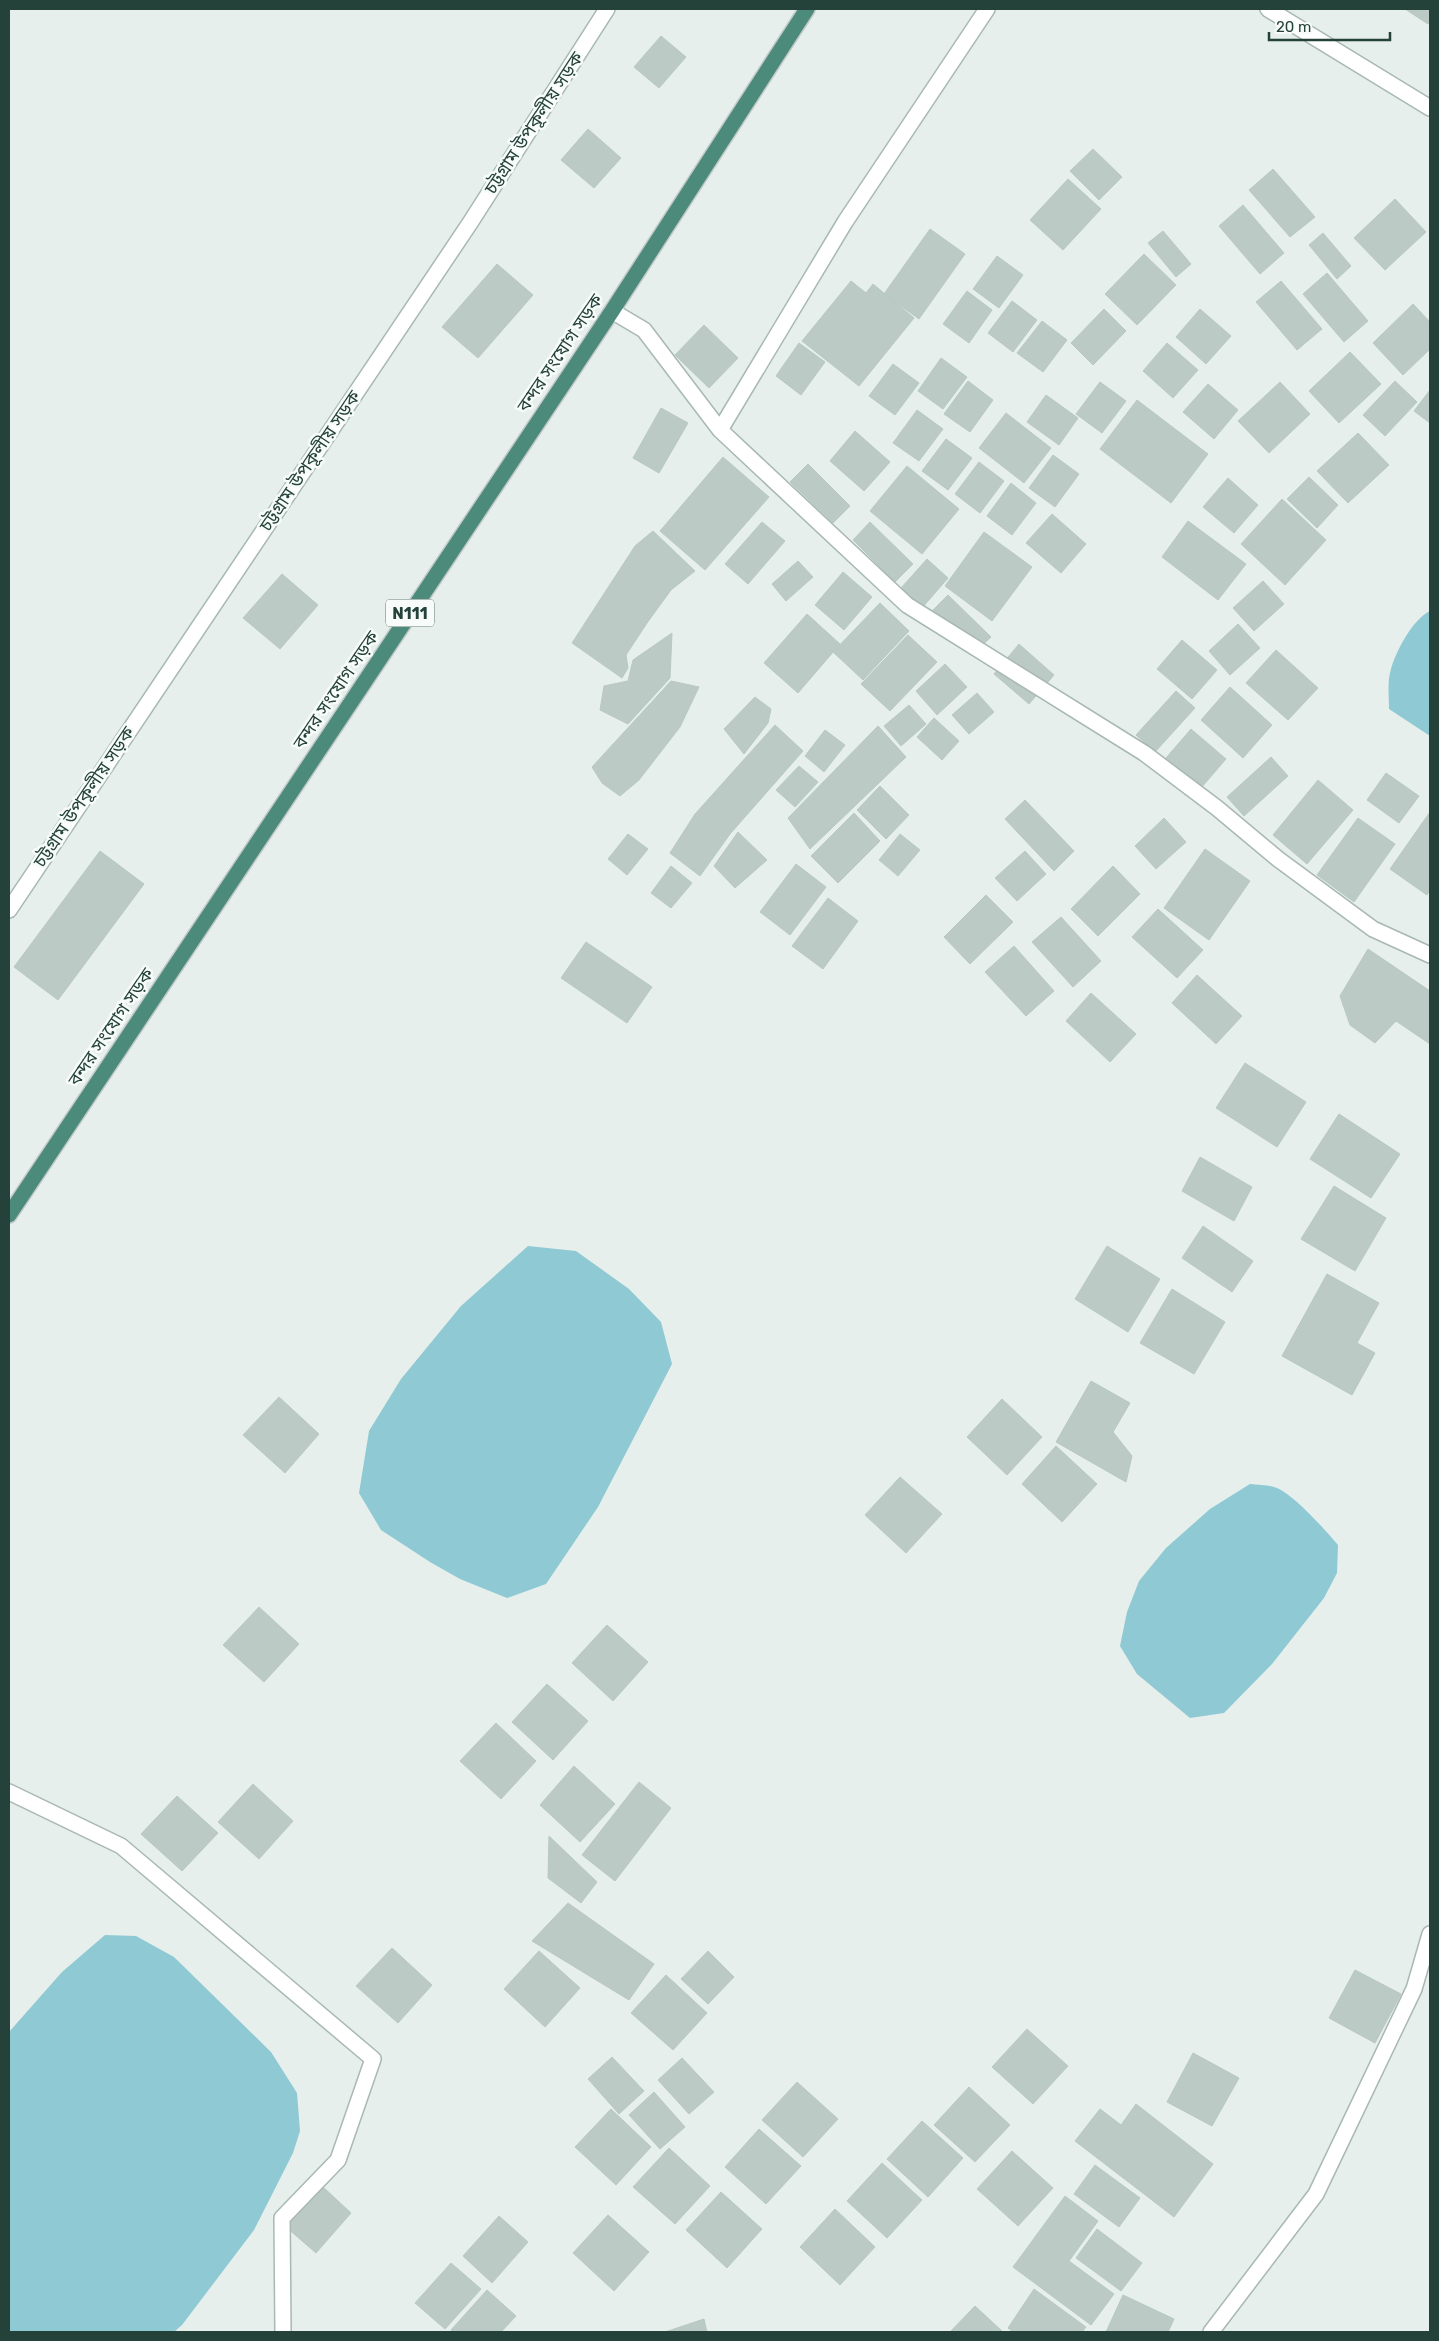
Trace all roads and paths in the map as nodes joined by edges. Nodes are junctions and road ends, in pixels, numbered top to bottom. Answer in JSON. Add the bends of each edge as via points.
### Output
{"nodes":[{"id":1,"x":607,"y":9,"type":"edge"},
{"id":2,"x":807,"y":9,"type":"edge"},
{"id":3,"x":987,"y":9,"type":"edge"},
{"id":4,"x":1268,"y":9,"type":"edge"},
{"id":5,"x":1430,"y":108,"type":"edge"},
{"id":6,"x":612,"y":311,"type":"junction"},
{"id":7,"x":720,"y":430,"type":"junction"},
{"id":8,"x":9,"y":910,"type":"edge"},
{"id":9,"x":1430,"y":955,"type":"edge"},
{"id":10,"x":9,"y":1215,"type":"edge"},
{"id":11,"x":9,"y":1792,"type":"edge"},
{"id":12,"x":1430,"y":1934,"type":"edge"},
{"id":13,"x":283,"y":2332,"type":"edge"},
{"id":14,"x":1211,"y":2332,"type":"edge"}],
"edges":[{"from":1,"to":8,"type":"street","name":"চট্টগ্রাম উপকূলীয় সড়ক","via":[[470,223]]},
{"from":2,"to":6,"type":"highway","name":"বন্দর সংযোগ সড়ক","number":"N111"},
{"from":3,"to":7,"type":"street","via":[[845,222]]},
{"from":4,"to":5,"type":"street"},
{"from":6,"to":7,"type":"street","via":[[644,330]]},
{"from":6,"to":10,"type":"highway","name":"বন্দর সংযোগ সড়ক","number":"N111"},
{"from":7,"to":9,"type":"street","via":[[907,605],[1144,753],[1217,808],[1278,860],[1373,929]]},
{"from":11,"to":13,"type":"street","via":[[121,1846],[373,2059],[338,2160],[282,2218]]},
{"from":12,"to":14,"type":"street","via":[[1414,1989],[1316,2194]]}]}
